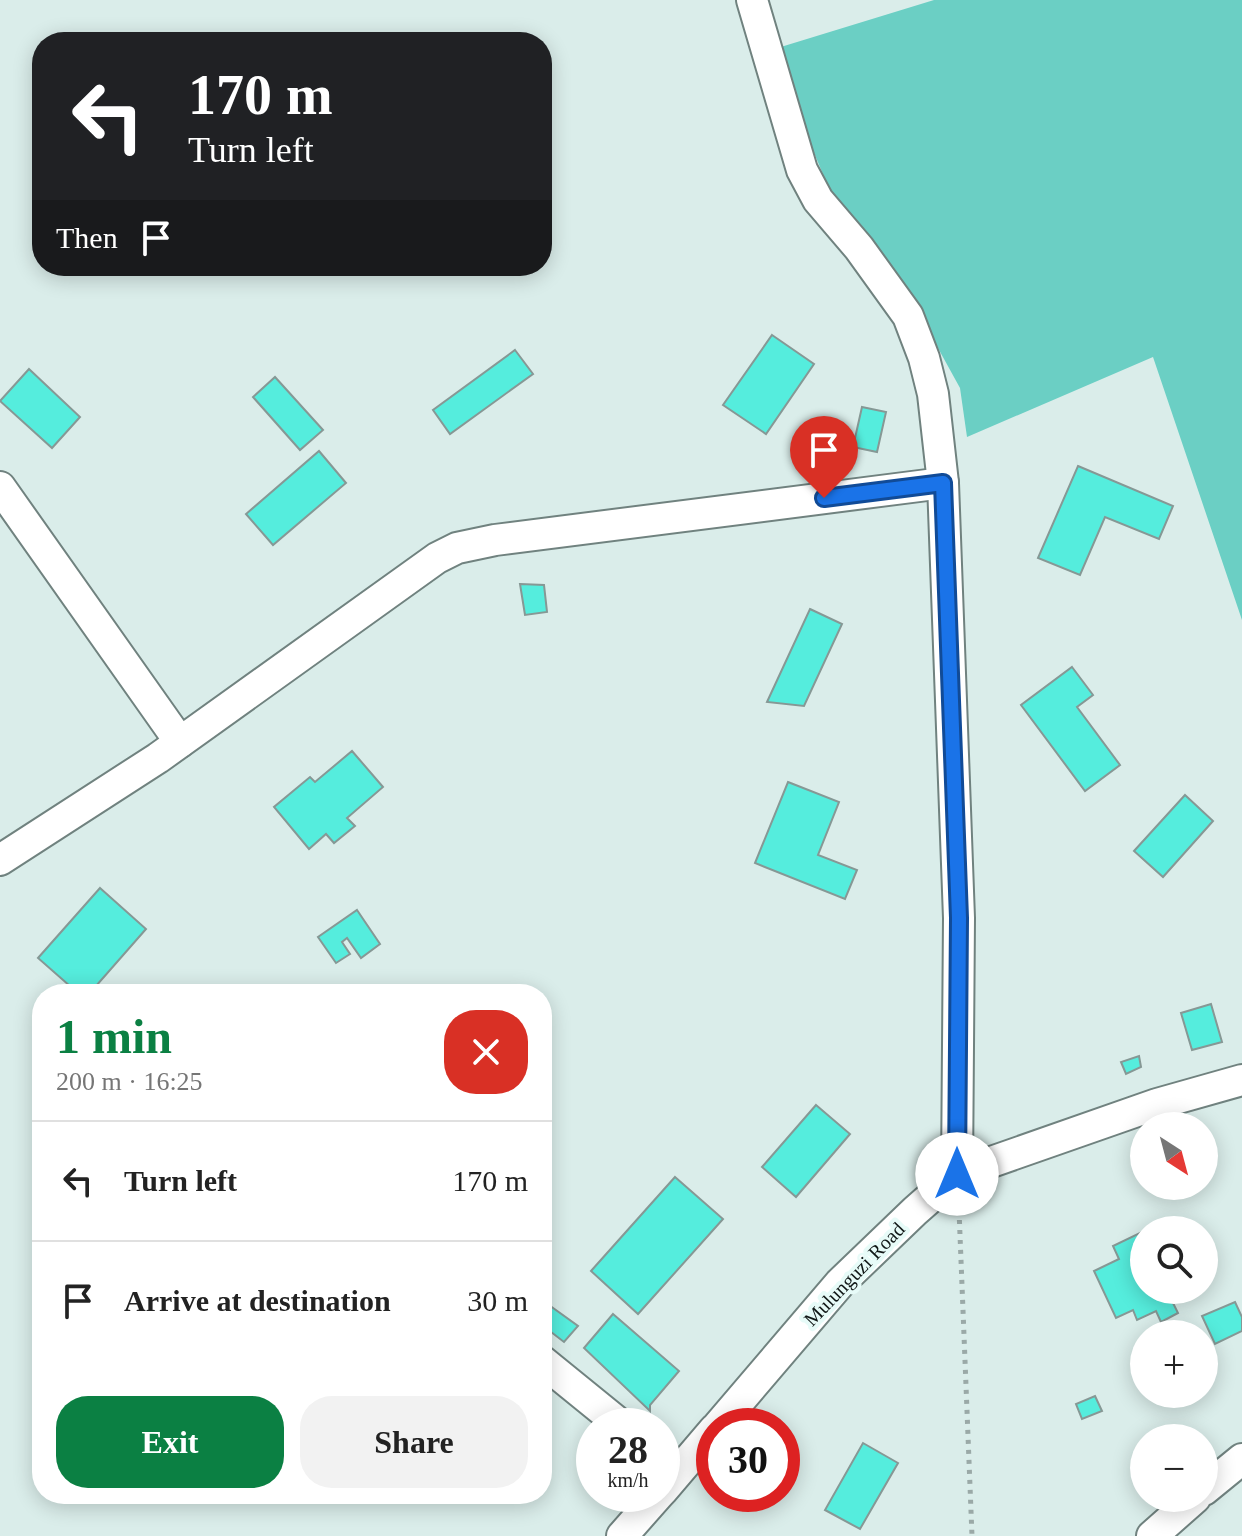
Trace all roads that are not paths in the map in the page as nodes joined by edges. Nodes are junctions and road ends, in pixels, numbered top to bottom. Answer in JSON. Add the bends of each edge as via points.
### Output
{"nodes":[{"id":1,"x":752,"y":0,"type":"edge"},
{"id":2,"x":943,"y":483,"type":"junction"},
{"id":3,"x":0,"y":487,"type":"edge"},
{"id":4,"x":180,"y":742,"type":"junction"},
{"id":5,"x":0,"y":860,"type":"edge"},
{"id":6,"x":1242,"y":1080,"type":"edge"},
{"id":7,"x":957,"y":1174,"type":"junction"},
{"id":8,"x":552,"y":1369,"type":"edge"},
{"id":9,"x":600,"y":1408,"type":"edge"},
{"id":10,"x":733,"y":1408,"type":"edge"},
{"id":11,"x":696,"y":1448,"type":"edge"},
{"id":12,"x":1242,"y":1459,"type":"edge"},
{"id":13,"x":680,"y":1464,"type":"edge"},
{"id":14,"x":1218,"y":1479,"type":"edge"},
{"id":15,"x":640,"y":1512,"type":"edge"},
{"id":16,"x":1179,"y":1512,"type":"edge"},
{"id":17,"x":622,"y":1536,"type":"edge"},
{"id":18,"x":1152,"y":1536,"type":"edge"}],
"edges":[{"from":1,"to":2,"type":"street","via":[[809,184],[896,298],[916,334],[933,394]]},
{"from":2,"to":4,"type":"street","via":[[457,548]]},
{"from":2,"to":7,"type":"street","via":[[959,918]]},
{"from":3,"to":4,"type":"street"},
{"from":4,"to":5,"type":"street"},
{"from":6,"to":7,"type":"street","name":"Mulunguzi Road"},
{"from":7,"to":10,"type":"street","name":"Mulunguzi Road","via":[[840,1283]]},
{"from":8,"to":9,"type":"street"},
{"from":11,"to":13,"type":"street","name":"Mulunguzi Road"},
{"from":12,"to":14,"type":"street"},
{"from":15,"to":17,"type":"street","name":"Mulunguzi Road"},
{"from":16,"to":18,"type":"street"}]}
